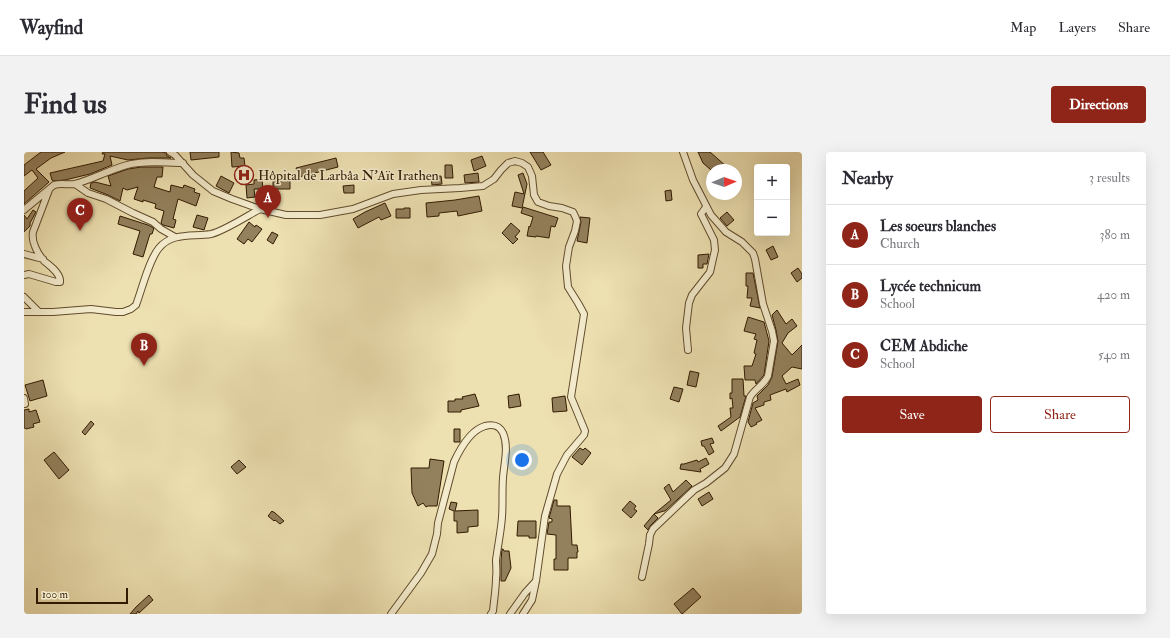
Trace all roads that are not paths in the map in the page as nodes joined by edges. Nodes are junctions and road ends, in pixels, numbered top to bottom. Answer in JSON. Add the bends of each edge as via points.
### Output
{"nodes":[{"id":1,"x":170,"y":152,"type":"edge"},
{"id":2,"x":683,"y":152,"type":"edge"},
{"id":3,"x":183,"y":163,"type":"junction"},
{"id":4,"x":75,"y":184,"type":"junction"},
{"id":5,"x":50,"y":188,"type":"junction"},
{"id":6,"x":706,"y":207,"type":"junction"},
{"id":7,"x":260,"y":209,"type":"junction"},
{"id":8,"x":24,"y":210,"type":"edge"},
{"id":9,"x":175,"y":237,"type":"junction"},
{"id":10,"x":24,"y":254,"type":"edge"},
{"id":11,"x":42,"y":259,"type":"junction"},
{"id":12,"x":24,"y":275,"type":"edge"},
{"id":13,"x":24,"y":297,"type":"edge"},
{"id":14,"x":24,"y":312,"type":"edge"},
{"id":15,"x":38,"y":312,"type":"junction"},
{"id":16,"x":688,"y":350,"type":"dead end"},
{"id":17,"x":642,"y":576,"type":"dead end"},
{"id":18,"x":536,"y":582,"type":"junction"},
{"id":19,"x":390,"y":614,"type":"edge"},
{"id":20,"x":491,"y":614,"type":"edge"},
{"id":21,"x":510,"y":614,"type":"edge"},
{"id":22,"x":523,"y":614,"type":"edge"}],
"edges":[{"from":1,"to":3,"type":"street"},
{"from":2,"to":6,"type":"street"},
{"from":3,"to":4,"type":"street","via":[[132,164]]},
{"from":3,"to":7,"type":"street","via":[[213,191]]},
{"from":4,"to":5,"type":"street","via":[[57,184]]},
{"from":4,"to":9,"type":"street","via":[[88,193],[153,222]]},
{"from":5,"to":8,"type":"street"},
{"from":5,"to":11,"type":"street","via":[[29,238]]},
{"from":6,"to":16,"type":"street","via":[[702,216],[714,240],[715,250],[710,272],[692,295],[689,303],[686,328]]},
{"from":6,"to":17,"type":"street","via":[[726,232],[753,253],[763,304],[774,341],[768,376],[750,397],[734,454],[725,468],[694,490],[653,529]]},
{"from":7,"to":9,"type":"street","via":[[211,234]]},
{"from":7,"to":18,"type":"street","via":[[286,215],[320,215],[353,209],[393,194],[483,186],[494,179],[508,163],[515,161],[528,167],[538,202],[573,212],[576,216],[577,222],[566,266],[568,287],[584,314],[571,397],[585,431],[557,474],[545,516]]},
{"from":9,"to":15,"type":"street","via":[[159,247],[136,305],[131,309],[123,312],[90,309]]},
{"from":10,"to":11,"type":"street"},
{"from":11,"to":12,"type":"street","via":[[58,274],[60,282]]},
{"from":13,"to":15,"type":"street"},
{"from":14,"to":15,"type":"street"},
{"from":18,"to":21,"type":"street"},
{"from":18,"to":22,"type":"street","via":[[532,600]]},
{"from":19,"to":20,"type":"street","via":[[432,554],[458,454],[475,432],[482,427],[495,424],[503,432],[506,447],[502,478],[502,517]]}]}
